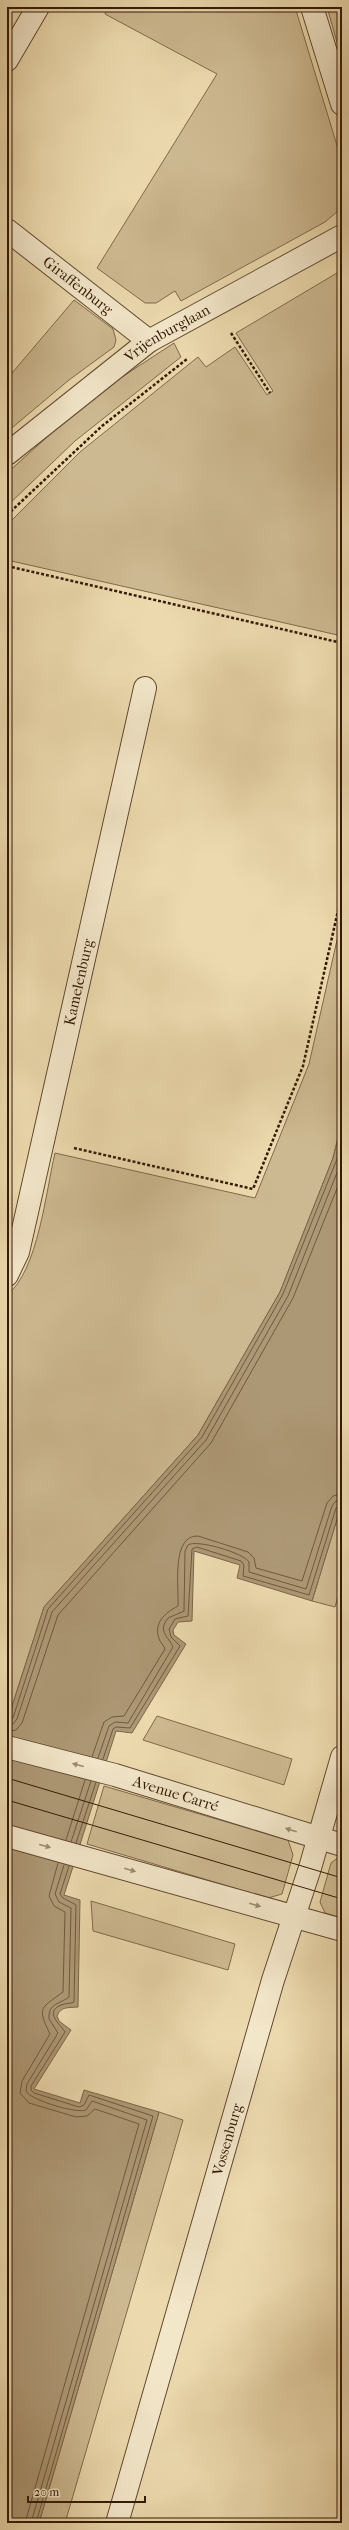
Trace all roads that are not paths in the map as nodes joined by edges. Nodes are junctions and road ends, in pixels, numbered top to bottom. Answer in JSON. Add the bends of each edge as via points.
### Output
{"nodes":[{"id":1,"x":38,"y":7,"type":"edge"},
{"id":2,"x":312,"y":7,"type":"edge"},
{"id":3,"x":7,"y":60,"type":"edge"},
{"id":4,"x":342,"y":104,"type":"edge"},
{"id":5,"x":7,"y":230,"type":"edge"},
{"id":6,"x":342,"y":236,"type":"edge"},
{"id":7,"x":149,"y":341,"type":"junction"},
{"id":8,"x":7,"y":454,"type":"edge"},
{"id":9,"x":145,"y":688,"type":"dead end"},
{"id":10,"x":7,"y":1275,"type":"edge"},
{"id":11,"x":7,"y":1747,"type":"edge"},
{"id":12,"x":342,"y":1757,"type":"edge"},
{"id":13,"x":7,"y":1836,"type":"edge"},
{"id":14,"x":319,"y":1838,"type":"junction"},
{"id":15,"x":342,"y":1845,"type":"edge"},
{"id":16,"x":294,"y":1916,"type":"junction"},
{"id":17,"x":342,"y":1930,"type":"edge"},
{"id":18,"x":117,"y":2523,"type":"edge"}],
"edges":[{"from":1,"to":3,"type":"street"},
{"from":2,"to":4,"type":"street"},
{"from":5,"to":7,"type":"street","name":"Giraffenburg"},
{"from":6,"to":7,"type":"street","name":"Vrijenburglaan"},
{"from":7,"to":8,"type":"street","name":"Vrijenburglaan"},
{"from":9,"to":10,"type":"street","name":"Kamelenburg","via":[[18,1252]]},
{"from":14,"to":11,"type":"street","name":"Avenue Carré","one_way":true,"via":[[116,1775]]},
{"from":12,"to":14,"type":"street","name":"Vossenburg"},
{"from":13,"to":16,"type":"street","one_way":true},
{"from":14,"to":15,"type":"street","name":"Avenue Carré"},
{"from":14,"to":16,"type":"street","name":"Vossenburg"},
{"from":16,"to":17,"type":"street"},
{"from":16,"to":18,"type":"street","name":"Vossenburg","via":[[274,1973]]}]}
